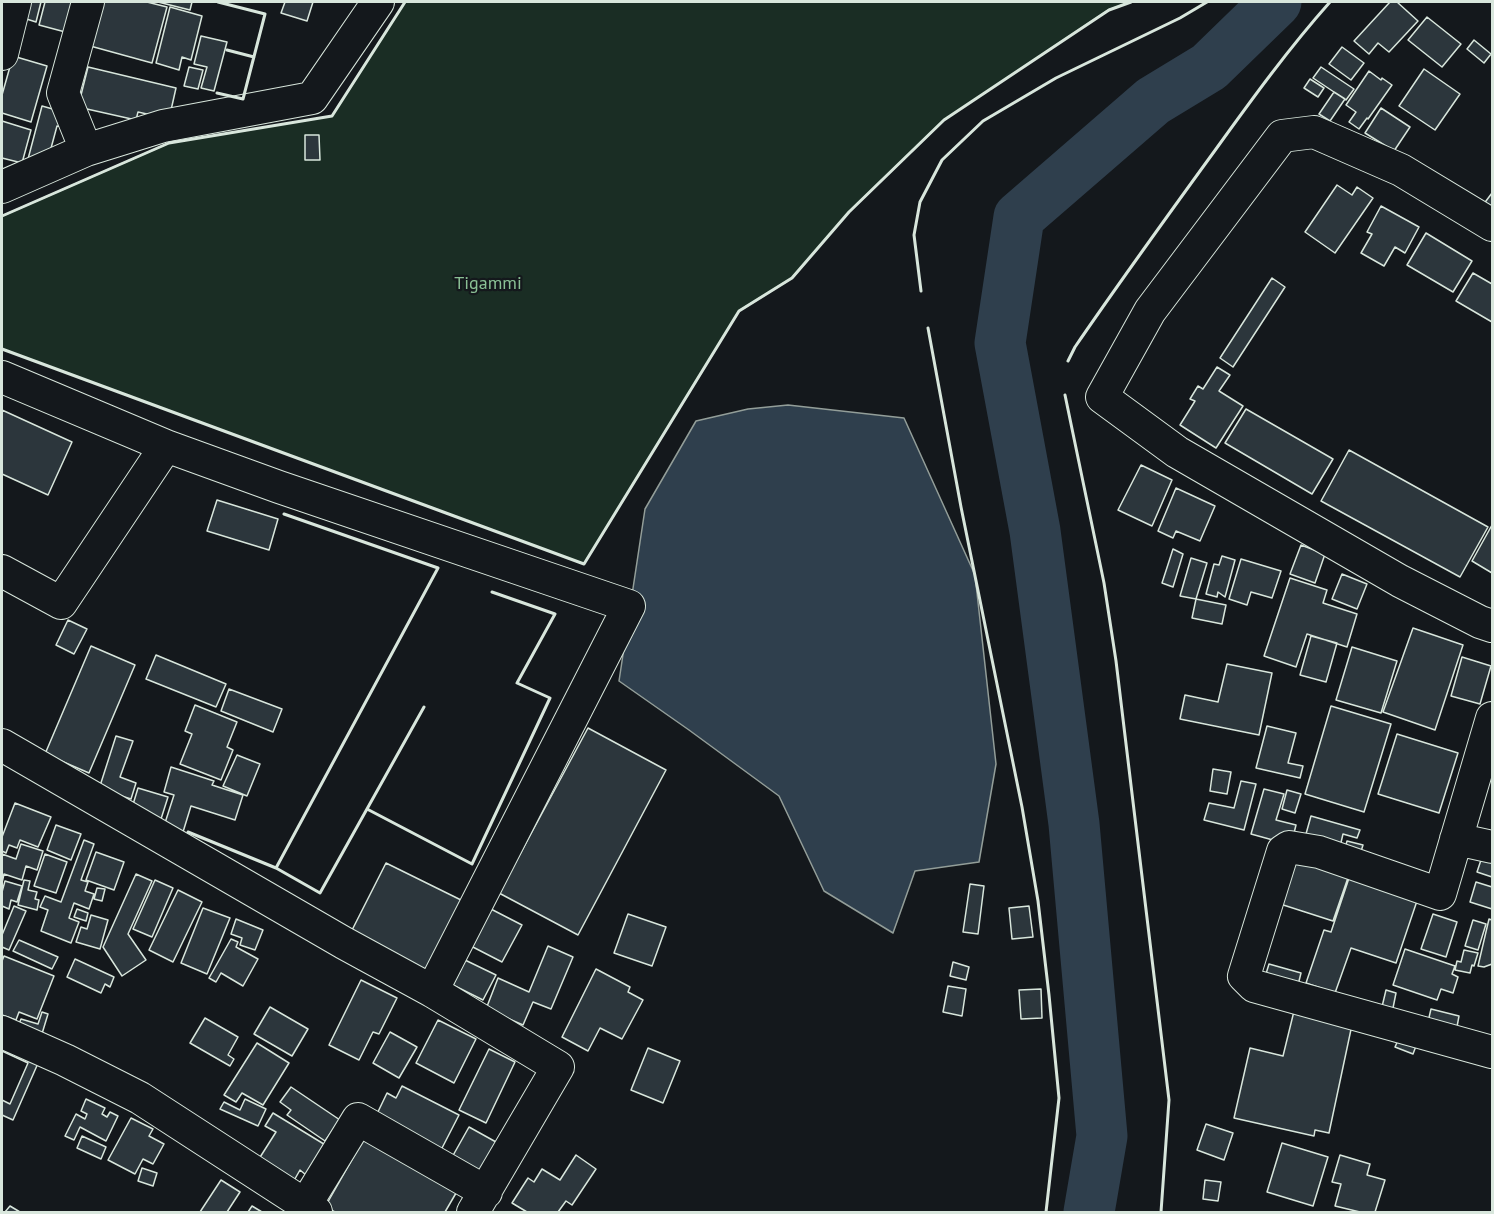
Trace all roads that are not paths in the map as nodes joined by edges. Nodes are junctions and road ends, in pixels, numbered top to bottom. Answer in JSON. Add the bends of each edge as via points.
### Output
{"nodes":[{"id":1,"x":15,"y":2,"type":"edge"},
{"id":2,"x":88,"y":2,"type":"edge"},
{"id":3,"x":378,"y":2,"type":"edge"},
{"id":4,"x":2,"y":54,"type":"edge"},
{"id":5,"x":86,"y":150,"type":"junction"},
{"id":6,"x":3,"y":184,"type":"edge"},
{"id":7,"x":1492,"y":225,"type":"edge"},
{"id":8,"x":2,"y":377,"type":"edge"},
{"id":9,"x":166,"y":446,"type":"junction"},
{"id":10,"x":2,"y":571,"type":"edge"},
{"id":11,"x":1492,"y":626,"type":"edge"},
{"id":12,"x":1492,"y":718,"type":"edge"},
{"id":13,"x":2,"y":745,"type":"edge"},
{"id":14,"x":1456,"y":839,"type":"junction"},
{"id":15,"x":1492,"y":847,"type":"edge"},
{"id":16,"x":432,"y":991,"type":"junction"},
{"id":17,"x":2,"y":1032,"type":"edge"},
{"id":18,"x":1492,"y":1052,"type":"edge"},
{"id":19,"x":479,"y":1202,"type":"edge"},
{"id":20,"x":307,"y":1210,"type":"edge"}],
"edges":[{"from":1,"to":4,"type":"street"},
{"from":2,"to":5,"type":"street","via":[[63,93]]},
{"from":3,"to":5,"type":"street","via":[[312,98],[163,126]]},
{"from":5,"to":6,"type":"street"},
{"from":7,"to":11,"type":"street","via":[[1401,170],[1314,132],[1282,136],[1150,311],[1102,398],[1177,452],[1400,582]]},
{"from":8,"to":9,"type":"street"},
{"from":9,"to":10,"type":"street","via":[[61,603]]},
{"from":9,"to":16,"type":"street","via":[[629,606]]},
{"from":12,"to":14,"type":"street"},
{"from":13,"to":16,"type":"street"},
{"from":14,"to":15,"type":"street"},
{"from":14,"to":18,"type":"street","via":[[1440,894],[1318,852],[1295,847],[1283,850],[1244,976],[1254,986]]},
{"from":16,"to":19,"type":"street","via":[[558,1067]]},
{"from":17,"to":20,"type":"street","via":[[140,1098]]},
{"from":19,"to":20,"type":"street","via":[[358,1119]]}]}
